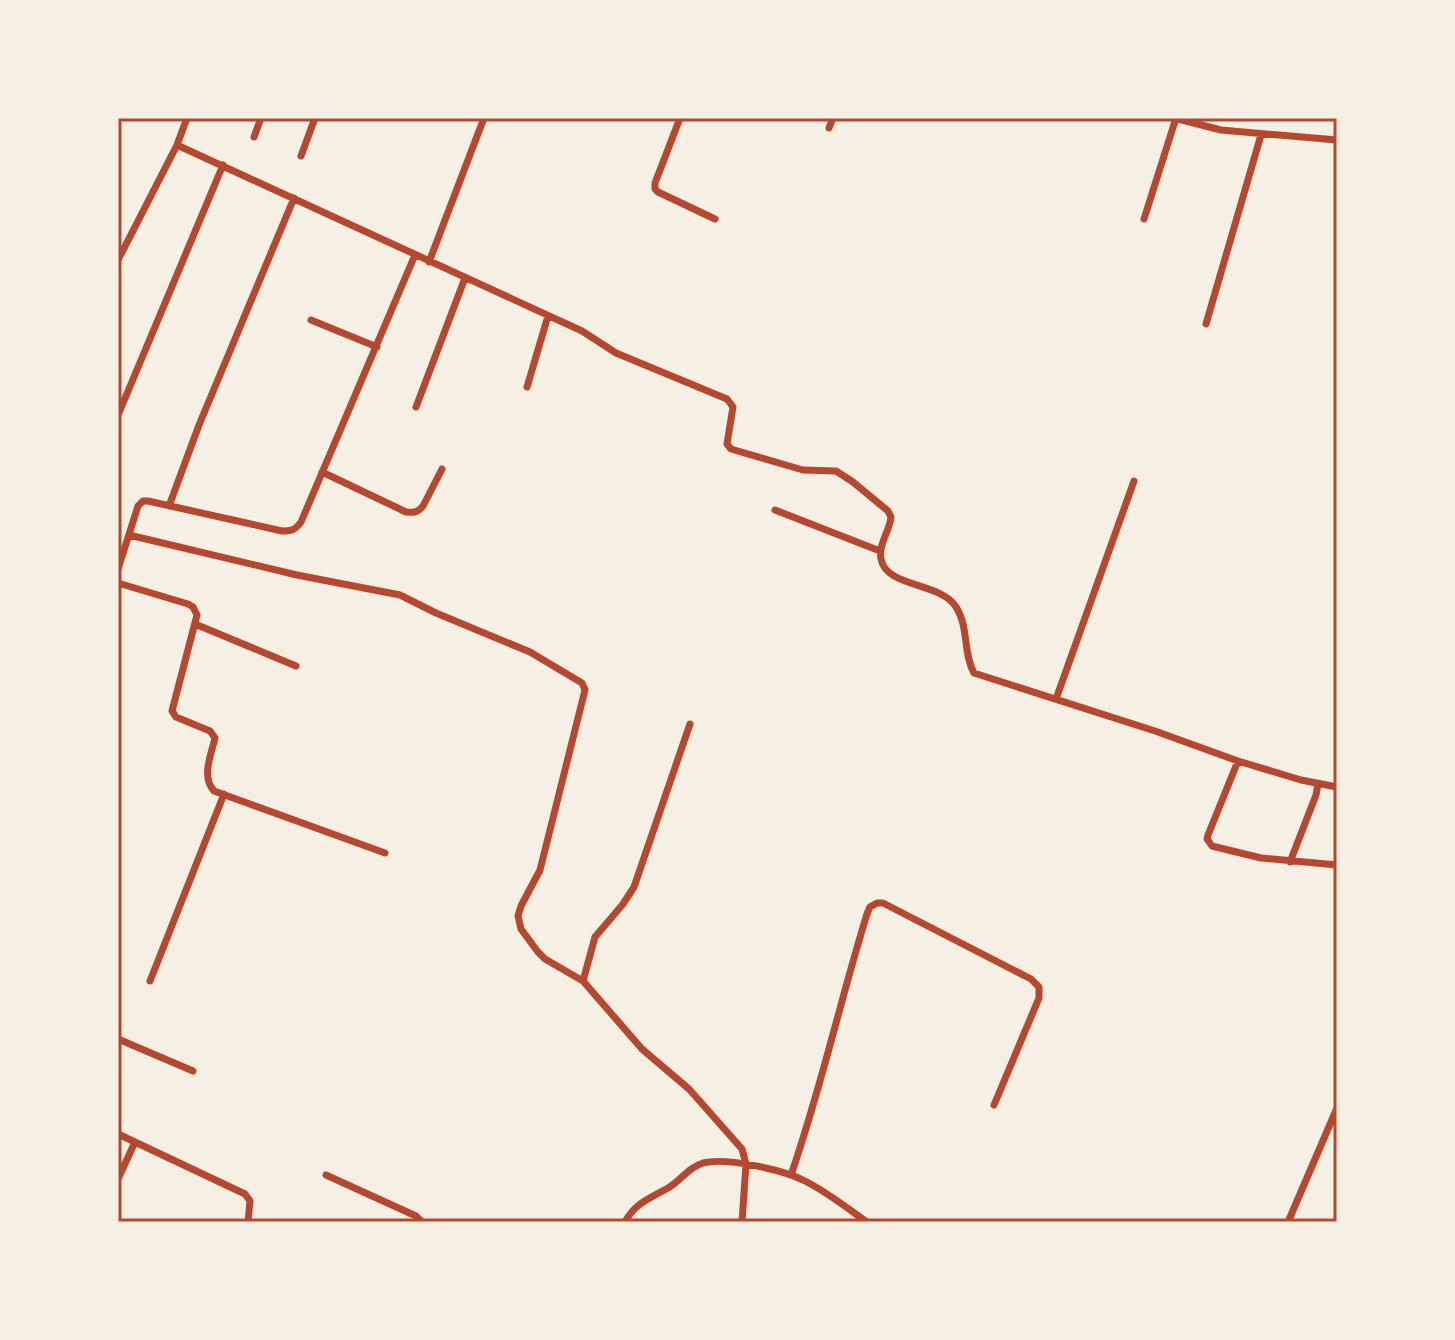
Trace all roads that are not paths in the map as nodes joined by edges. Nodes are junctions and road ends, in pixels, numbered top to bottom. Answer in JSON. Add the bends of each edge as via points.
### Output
{"nodes":[{"id":1,"x":187,"y":118,"type":"edge"},
{"id":2,"x":261,"y":118,"type":"edge"},
{"id":3,"x":315,"y":118,"type":"edge"},
{"id":4,"x":484,"y":118,"type":"edge"},
{"id":5,"x":680,"y":118,"type":"edge"},
{"id":6,"x":833,"y":118,"type":"edge"},
{"id":7,"x":1175,"y":118,"type":"edge"},
{"id":8,"x":829,"y":128,"type":"dead end"},
{"id":9,"x":1261,"y":135,"type":"junction"},
{"id":10,"x":254,"y":137,"type":"dead end"},
{"id":11,"x":1337,"y":140,"type":"edge"},
{"id":12,"x":177,"y":145,"type":"junction"},
{"id":13,"x":301,"y":156,"type":"dead end"},
{"id":14,"x":223,"y":165,"type":"junction"},
{"id":15,"x":294,"y":198,"type":"junction"},
{"id":16,"x":715,"y":219,"type":"dead end"},
{"id":17,"x":1144,"y":219,"type":"dead end"},
{"id":18,"x":415,"y":255,"type":"junction"},
{"id":19,"x":118,"y":260,"type":"edge"},
{"id":20,"x":429,"y":262,"type":"junction"},
{"id":21,"x":465,"y":278,"type":"junction"},
{"id":22,"x":548,"y":316,"type":"junction"},
{"id":23,"x":311,"y":320,"type":"dead end"},
{"id":24,"x":1206,"y":324,"type":"dead end"},
{"id":25,"x":377,"y":347,"type":"junction"},
{"id":26,"x":527,"y":387,"type":"dead end"},
{"id":27,"x":416,"y":407,"type":"dead end"},
{"id":28,"x":118,"y":415,"type":"edge"},
{"id":29,"x":442,"y":469,"type":"dead end"},
{"id":30,"x":322,"y":472,"type":"junction"},
{"id":31,"x":1134,"y":481,"type":"dead end"},
{"id":32,"x":169,"y":506,"type":"junction"},
{"id":33,"x":775,"y":510,"type":"dead end"},
{"id":34,"x":129,"y":535,"type":"junction"},
{"id":35,"x":880,"y":551,"type":"junction"},
{"id":36,"x":118,"y":569,"type":"edge"},
{"id":37,"x":118,"y":583,"type":"edge"},
{"id":38,"x":195,"y":624,"type":"junction"},
{"id":39,"x":296,"y":666,"type":"dead end"},
{"id":40,"x":1056,"y":699,"type":"junction"},
{"id":41,"x":690,"y":724,"type":"dead end"},
{"id":42,"x":1238,"y":761,"type":"junction"},
{"id":43,"x":1318,"y":784,"type":"junction"},
{"id":44,"x":1337,"y":787,"type":"edge"},
{"id":45,"x":224,"y":794,"type":"junction"},
{"id":46,"x":385,"y":853,"type":"dead end"},
{"id":47,"x":1290,"y":862,"type":"junction"},
{"id":48,"x":1337,"y":865,"type":"edge"},
{"id":49,"x":150,"y":981,"type":"dead end"},
{"id":50,"x":583,"y":981,"type":"junction"},
{"id":51,"x":118,"y":1039,"type":"edge"},
{"id":52,"x":193,"y":1071,"type":"dead end"},
{"id":53,"x":994,"y":1105,"type":"dead end"},
{"id":54,"x":1337,"y":1108,"type":"edge"},
{"id":55,"x":118,"y":1134,"type":"edge"},
{"id":56,"x":135,"y":1142,"type":"junction"},
{"id":57,"x":746,"y":1164,"type":"junction"},
{"id":58,"x":326,"y":1175,"type":"dead end"},
{"id":59,"x":791,"y":1175,"type":"junction"},
{"id":60,"x":118,"y":1179,"type":"edge"},
{"id":61,"x":248,"y":1222,"type":"edge"},
{"id":62,"x":422,"y":1222,"type":"edge"},
{"id":63,"x":625,"y":1222,"type":"edge"},
{"id":64,"x":742,"y":1222,"type":"edge"},
{"id":65,"x":867,"y":1222,"type":"edge"},
{"id":66,"x":1288,"y":1222,"type":"edge"}],
"edges":[{"from":1,"to":12,"type":"street"},
{"from":2,"to":10,"type":"street"},
{"from":3,"to":13,"type":"street"},
{"from":4,"to":20,"type":"street"},
{"from":5,"to":16,"type":"street","via":[[655,189]]},
{"from":6,"to":8,"type":"street"},
{"from":7,"to":9,"type":"street"},
{"from":7,"to":17,"type":"street"},
{"from":9,"to":11,"type":"street"},
{"from":9,"to":24,"type":"street"},
{"from":12,"to":14,"type":"street"},
{"from":12,"to":19,"type":"street"},
{"from":14,"to":15,"type":"street"},
{"from":14,"to":28,"type":"street"},
{"from":15,"to":18,"type":"street"},
{"from":15,"to":32,"type":"street"},
{"from":18,"to":20,"type":"street"},
{"from":18,"to":25,"type":"street"},
{"from":20,"to":21,"type":"street"},
{"from":21,"to":22,"type":"street"},
{"from":21,"to":27,"type":"street"},
{"from":22,"to":26,"type":"street"},
{"from":22,"to":35,"type":"street","via":[[616,353],[727,399],[733,407],[727,444],[731,449],[803,470],[843,474],[891,517]]},
{"from":23,"to":25,"type":"street"},
{"from":25,"to":30,"type":"street"},
{"from":29,"to":30,"type":"street","via":[[423,506],[413,513]]},
{"from":30,"to":32,"type":"street","via":[[301,522],[291,531]]},
{"from":31,"to":40,"type":"street"},
{"from":32,"to":34,"type":"street","via":[[143,501]]},
{"from":33,"to":35,"type":"street"},
{"from":34,"to":36,"type":"street"},
{"from":34,"to":50,"type":"street","via":[[400,595],[530,652],[582,683],[585,690],[540,870],[518,916],[521,929],[545,959]]},
{"from":35,"to":40,"type":"street","via":[[890,573],[938,592],[956,606],[974,673]]},
{"from":37,"to":38,"type":"street","via":[[188,604],[196,611]]},
{"from":38,"to":39,"type":"street"},
{"from":38,"to":45,"type":"street","via":[[172,711],[214,734],[207,782]]},
{"from":40,"to":42,"type":"street"},
{"from":41,"to":50,"type":"street","via":[[639,875],[595,937]]},
{"from":42,"to":43,"type":"street"},
{"from":42,"to":47,"type":"street","via":[[1207,839],[1212,846]]},
{"from":43,"to":44,"type":"street"},
{"from":43,"to":47,"type":"street"},
{"from":45,"to":46,"type":"street"},
{"from":45,"to":49,"type":"street"},
{"from":47,"to":48,"type":"street"},
{"from":50,"to":57,"type":"street","via":[[642,1049],[729,1132]]},
{"from":51,"to":52,"type":"street"},
{"from":53,"to":59,"type":"street","via":[[1039,987],[877,903],[867,914]]},
{"from":54,"to":66,"type":"street"},
{"from":55,"to":56,"type":"street"},
{"from":56,"to":60,"type":"street"},
{"from":56,"to":61,"type":"street","via":[[245,1194],[250,1201]]},
{"from":57,"to":59,"type":"street"},
{"from":57,"to":63,"type":"street","via":[[699,1164],[671,1187],[639,1203]]},
{"from":57,"to":64,"type":"street"},
{"from":58,"to":62,"type":"street"},
{"from":59,"to":65,"type":"street"}]}
